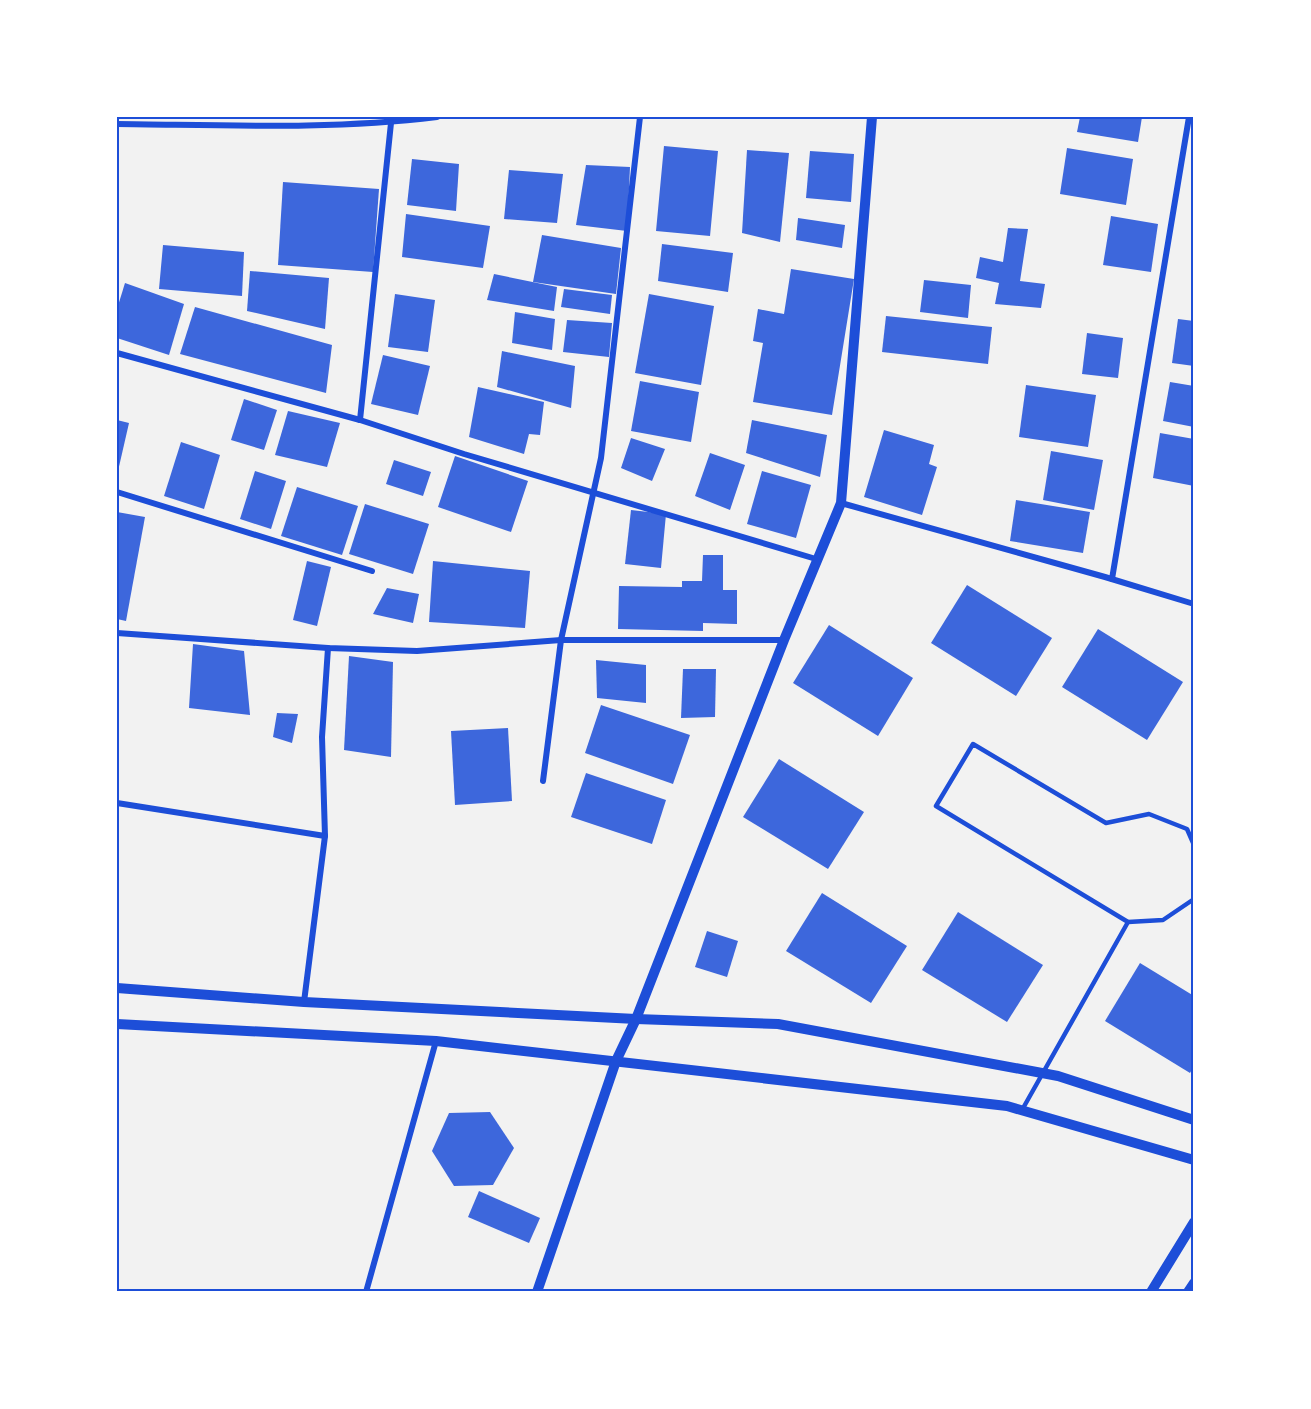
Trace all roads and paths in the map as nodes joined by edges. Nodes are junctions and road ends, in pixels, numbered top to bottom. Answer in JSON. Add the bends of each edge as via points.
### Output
{"nodes":[{"id":1,"x":437,"y":117,"type":"edge"},
{"id":2,"x":640,"y":117,"type":"edge"},
{"id":3,"x":872,"y":117,"type":"edge"},
{"id":4,"x":1189,"y":117,"type":"edge"},
{"id":5,"x":391,"y":123,"type":"junction"},
{"id":6,"x":117,"y":124,"type":"edge"},
{"id":7,"x":117,"y":353,"type":"edge"},
{"id":8,"x":360,"y":420,"type":"junction"},
{"id":9,"x":117,"y":492,"type":"edge"},
{"id":10,"x":593,"y":493,"type":"junction"},
{"id":11,"x":841,"y":503,"type":"junction"},
{"id":12,"x":816,"y":559,"type":"junction"},
{"id":13,"x":372,"y":571,"type":"dead end"},
{"id":14,"x":1112,"y":579,"type":"junction"},
{"id":15,"x":1194,"y":604,"type":"edge"},
{"id":16,"x":117,"y":633,"type":"edge"},
{"id":17,"x":561,"y":640,"type":"junction"},
{"id":18,"x":784,"y":640,"type":"junction"},
{"id":19,"x":328,"y":648,"type":"junction"},
{"id":20,"x":543,"y":781,"type":"dead end"},
{"id":21,"x":117,"y":803,"type":"edge"},
{"id":22,"x":325,"y":836,"type":"junction"},
{"id":23,"x":1194,"y":844,"type":"edge"},
{"id":24,"x":1194,"y":898,"type":"edge"},
{"id":25,"x":1128,"y":922,"type":"junction"},
{"id":26,"x":117,"y":988,"type":"edge"},
{"id":27,"x":304,"y":1002,"type":"junction"},
{"id":28,"x":636,"y":1019,"type":"junction"},
{"id":29,"x":117,"y":1024,"type":"edge"},
{"id":30,"x":436,"y":1041,"type":"junction"},
{"id":31,"x":616,"y":1061,"type":"junction"},
{"id":32,"x":1043,"y":1073,"type":"junction"},
{"id":33,"x":1022,"y":1110,"type":"junction"},
{"id":34,"x":1194,"y":1120,"type":"edge"},
{"id":35,"x":1194,"y":1160,"type":"edge"},
{"id":36,"x":1194,"y":1222,"type":"edge"},
{"id":37,"x":1194,"y":1283,"type":"edge"},
{"id":38,"x":366,"y":1292,"type":"edge"},
{"id":39,"x":537,"y":1292,"type":"edge"},
{"id":40,"x":1151,"y":1292,"type":"edge"},
{"id":41,"x":1188,"y":1292,"type":"edge"}],
"edges":[{"from":1,"to":5,"type":"street"},
{"from":2,"to":10,"type":"street","via":[[601,458]]},
{"from":3,"to":11,"type":"street"},
{"from":4,"to":14,"type":"street"},
{"from":5,"to":6,"type":"street"},
{"from":5,"to":8,"type":"street"},
{"from":7,"to":8,"type":"street"},
{"from":8,"to":10,"type":"street"},
{"from":9,"to":13,"type":"street"},
{"from":10,"to":12,"type":"street"},
{"from":10,"to":17,"type":"street"},
{"from":11,"to":12,"type":"street"},
{"from":11,"to":14,"type":"street"},
{"from":12,"to":18,"type":"street"},
{"from":14,"to":15,"type":"street"},
{"from":16,"to":19,"type":"street"},
{"from":17,"to":18,"type":"street"},
{"from":17,"to":19,"type":"street","via":[[417,651]]},
{"from":17,"to":20,"type":"street"},
{"from":18,"to":28,"type":"street"},
{"from":19,"to":22,"type":"street","via":[[322,737]]},
{"from":21,"to":22,"type":"street"},
{"from":22,"to":27,"type":"street"},
{"from":23,"to":25,"type":"lane","via":[[1187,829],[1149,814],[1106,823],[973,744],[936,806]]},
{"from":24,"to":25,"type":"lane","via":[[1163,920]]},
{"from":25,"to":32,"type":"lane"},
{"from":26,"to":27,"type":"street"},
{"from":27,"to":28,"type":"street"},
{"from":28,"to":31,"type":"street"},
{"from":28,"to":32,"type":"street","via":[[778,1024]]},
{"from":29,"to":30,"type":"street"},
{"from":30,"to":31,"type":"street"},
{"from":30,"to":38,"type":"street"},
{"from":31,"to":33,"type":"street"},
{"from":31,"to":39,"type":"street"},
{"from":32,"to":33,"type":"lane"},
{"from":32,"to":34,"type":"street"},
{"from":33,"to":35,"type":"street"},
{"from":36,"to":40,"type":"street"},
{"from":37,"to":41,"type":"street"}]}
